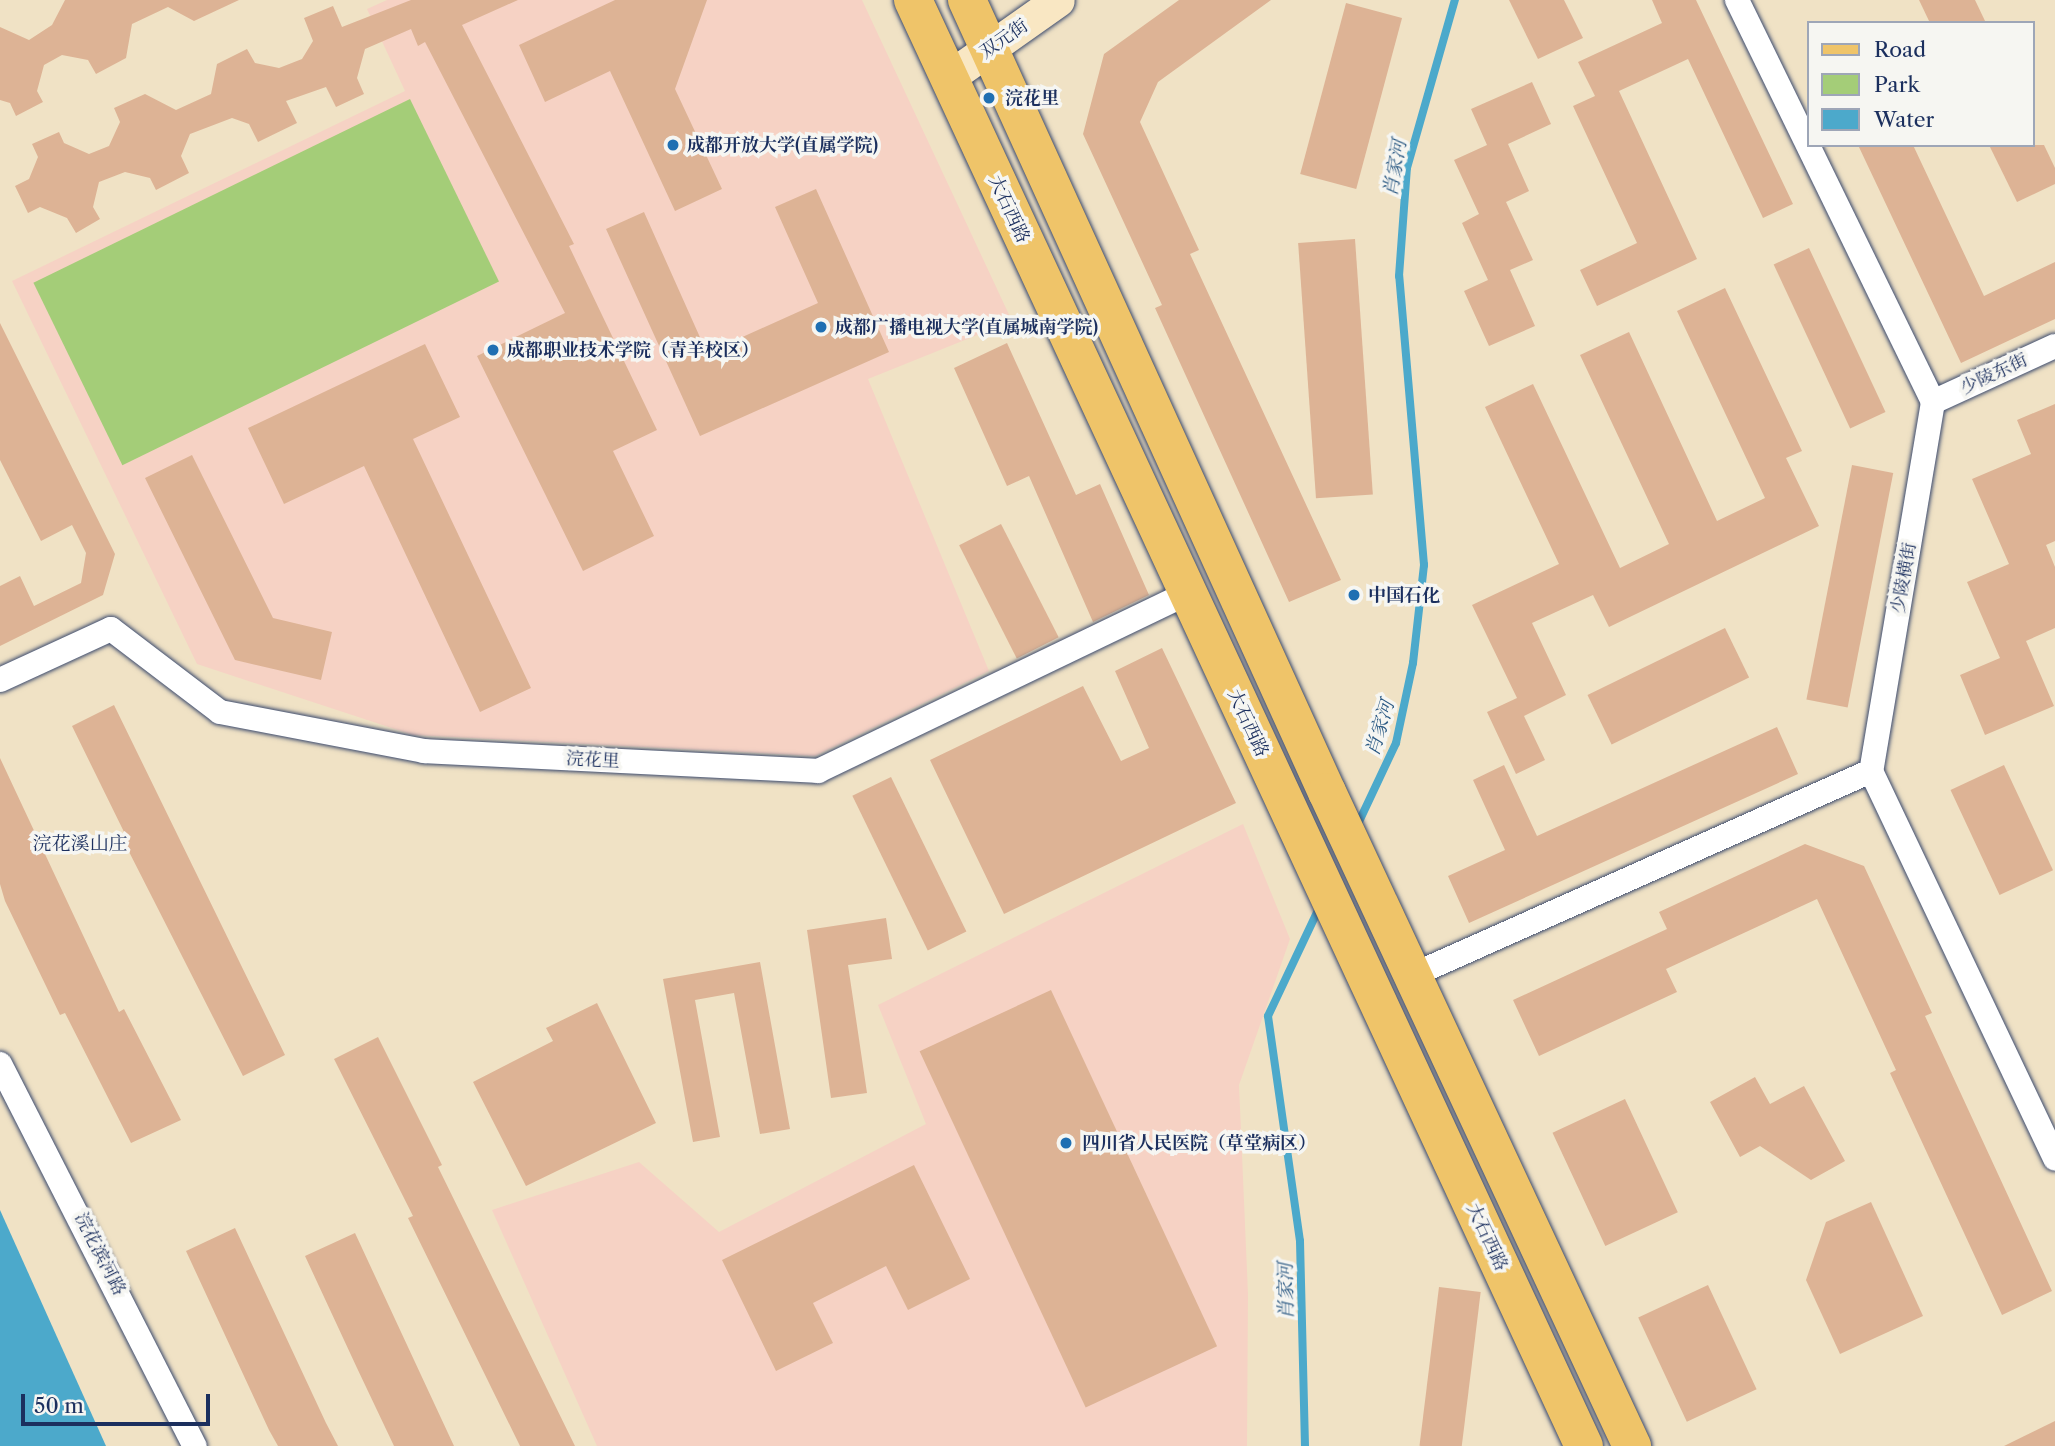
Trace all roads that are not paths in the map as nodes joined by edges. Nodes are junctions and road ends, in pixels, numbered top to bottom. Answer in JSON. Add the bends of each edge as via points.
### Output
{"nodes":[{"id":1,"x":913,"y":0,"type":"edge"},
{"id":2,"x":967,"y":0,"type":"edge"},
{"id":3,"x":1058,"y":0,"type":"edge"},
{"id":4,"x":1737,"y":0,"type":"edge"},
{"id":5,"x":990,"y":49,"type":"junction"},
{"id":6,"x":949,"y":77,"type":"junction"},
{"id":7,"x":1806,"y":142,"type":"edge"},
{"id":8,"x":1809,"y":147,"type":"edge"},
{"id":9,"x":2055,"y":346,"type":"edge"},
{"id":10,"x":1933,"y":402,"type":"junction"},
{"id":11,"x":1188,"y":593,"type":"junction"},
{"id":12,"x":0,"y":680,"type":"edge"},
{"id":13,"x":1871,"y":772,"type":"junction"},
{"id":14,"x":1413,"y":975,"type":"junction"},
{"id":15,"x":0,"y":1064,"type":"edge"},
{"id":16,"x":2055,"y":1159,"type":"edge"},
{"id":17,"x":195,"y":1446,"type":"edge"},
{"id":18,"x":1584,"y":1446,"type":"edge"},
{"id":19,"x":1633,"y":1446,"type":"edge"}],
"edges":[{"from":1,"to":6,"type":"main road","name":"大石西路"},
{"from":2,"to":5,"type":"main road"},
{"from":3,"to":5,"type":"main road","name":"双元街"},
{"from":4,"to":7,"type":"street"},
{"from":5,"to":6,"type":"main road","name":"双元街"},
{"from":5,"to":14,"type":"main road"},
{"from":6,"to":11,"type":"main road","name":"大石西路"},
{"from":8,"to":10,"type":"street"},
{"from":9,"to":10,"type":"street","name":"少陵东街"},
{"from":10,"to":13,"type":"street","name":"少陵横街"},
{"from":11,"to":12,"type":"street","name":"浣花里","via":[[818,771],[424,751],[220,712],[111,629]]},
{"from":11,"to":18,"type":"main road","name":"大石西路"},
{"from":13,"to":14,"type":"street"},
{"from":13,"to":16,"type":"street"},
{"from":14,"to":19,"type":"main road"},
{"from":15,"to":17,"type":"street","name":"浣花滨河路"}]}
